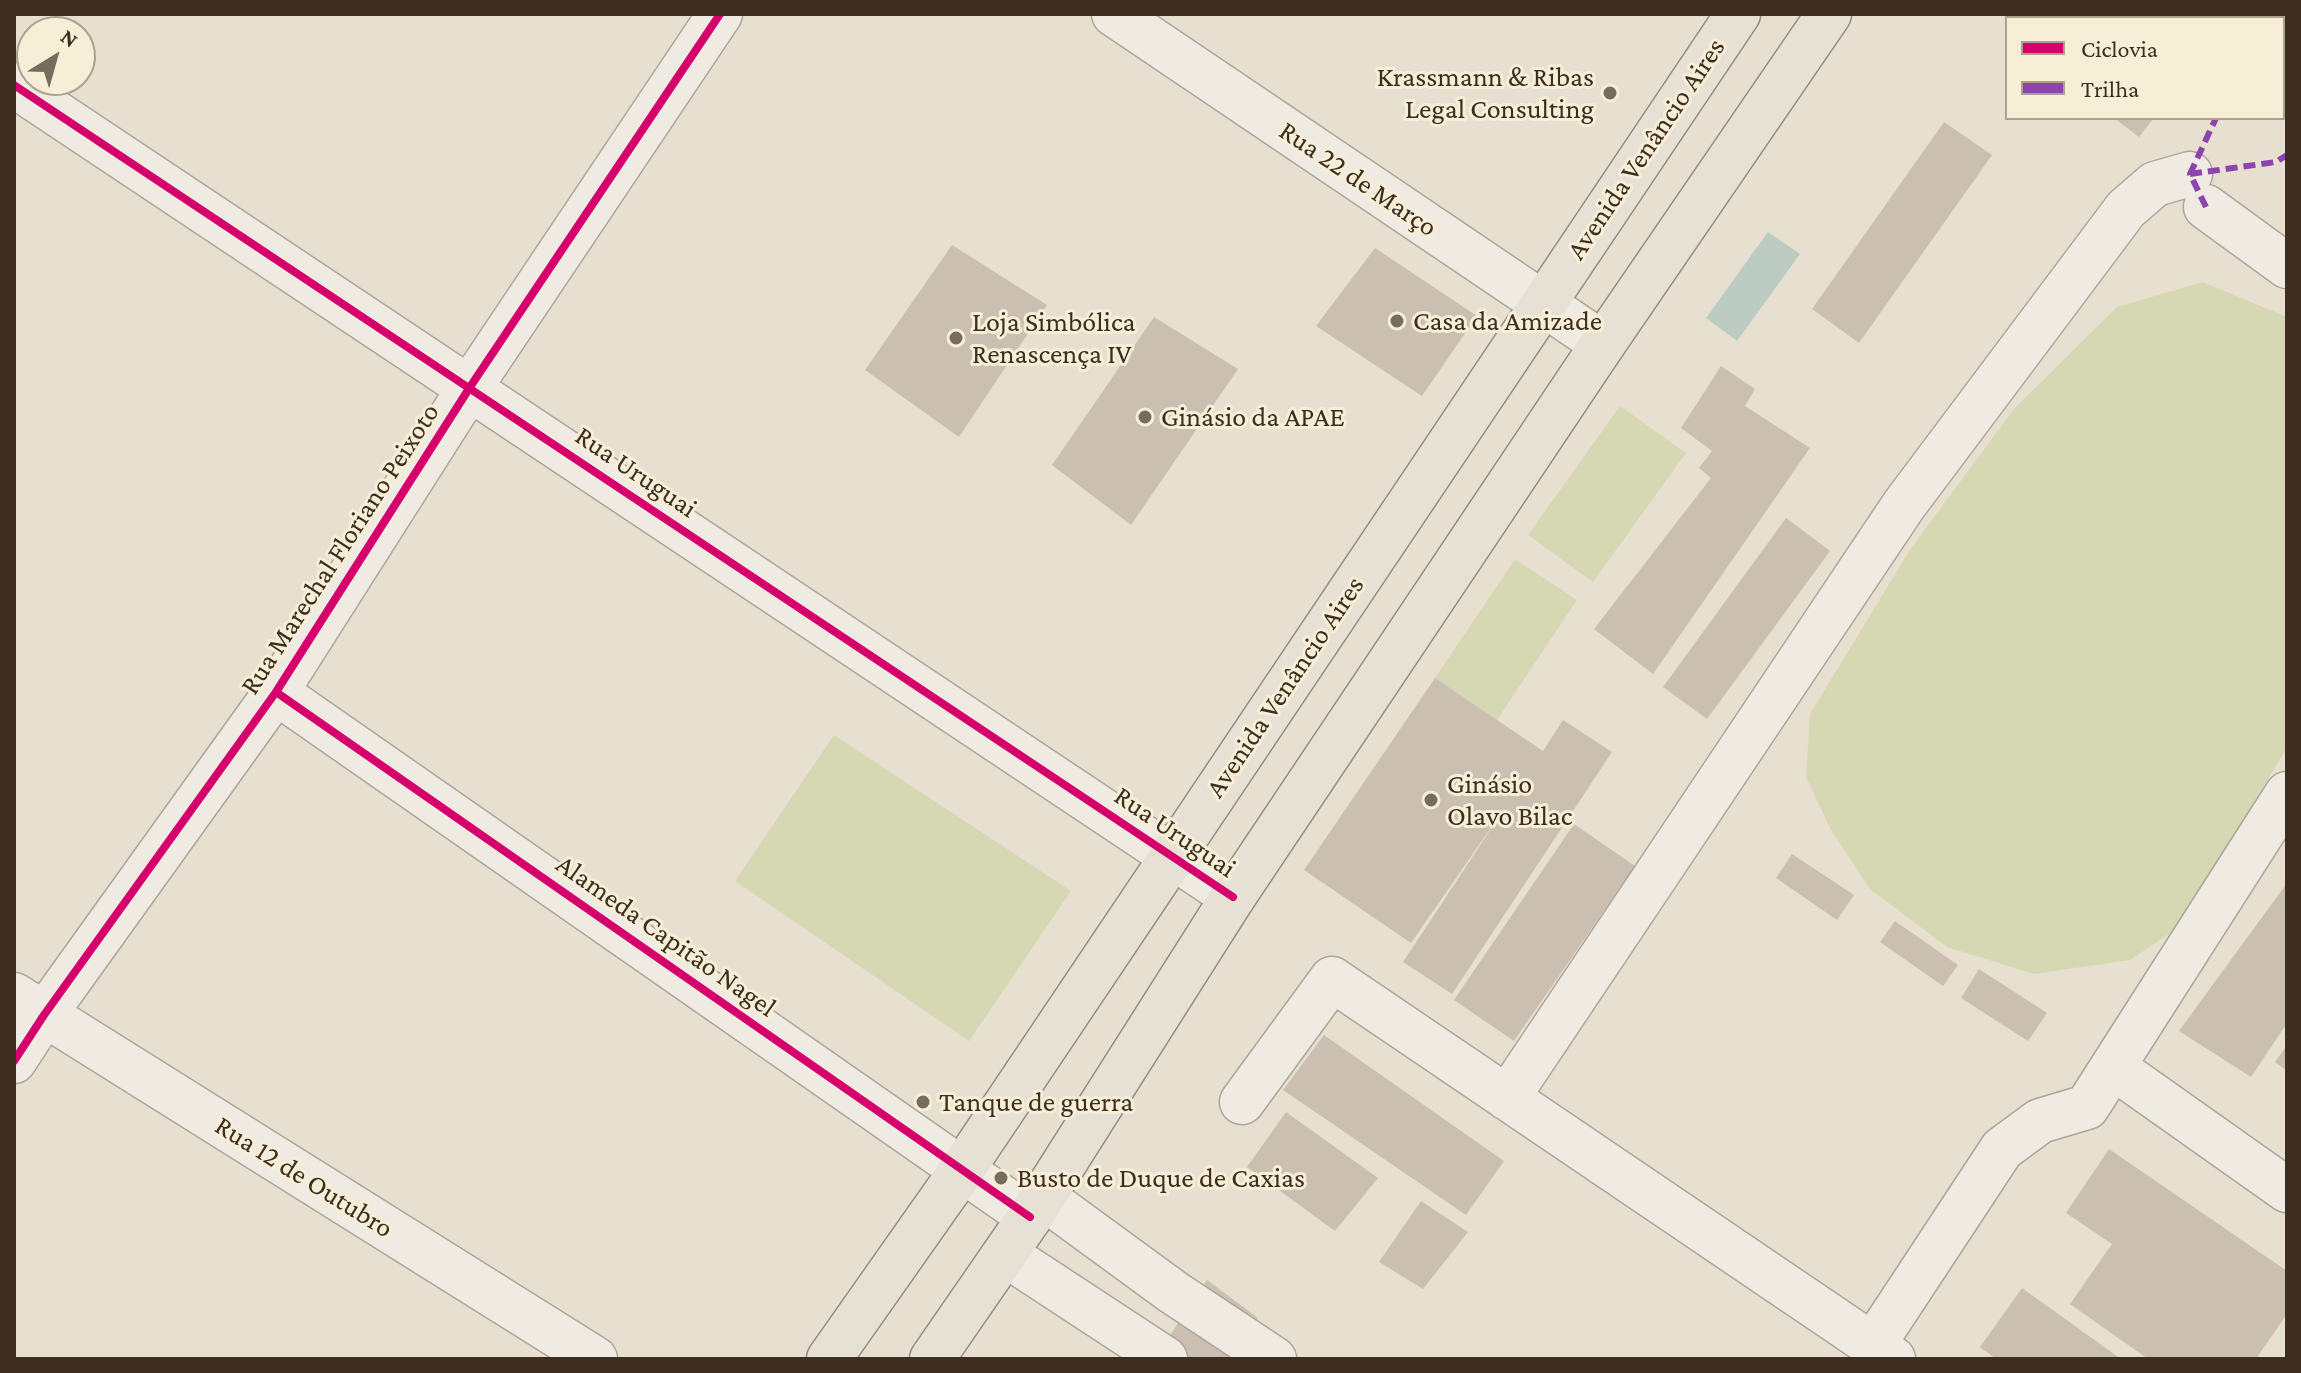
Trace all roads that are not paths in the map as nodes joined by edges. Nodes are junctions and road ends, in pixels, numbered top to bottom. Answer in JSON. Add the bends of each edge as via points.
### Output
{"nodes":[{"id":1,"x":720,"y":14,"type":"edge"},
{"id":2,"x":1114,"y":14,"type":"edge"},
{"id":3,"x":1738,"y":14,"type":"edge"},
{"id":4,"x":1823,"y":16,"type":"edge"},
{"id":5,"x":14,"y":85,"type":"edge"},
{"id":6,"x":2287,"y":266,"type":"edge"},
{"id":7,"x":1542,"y":303,"type":"junction"},
{"id":8,"x":1603,"y":344,"type":"junction"},
{"id":9,"x":470,"y":387,"type":"junction"},
{"id":10,"x":276,"y":692,"type":"junction"},
{"id":11,"x":2287,"y":794,"type":"edge"},
{"id":12,"x":1171,"y":856,"type":"junction"},
{"id":13,"x":1233,"y":897,"type":"junction"},
{"id":14,"x":29,"y":1005,"type":"edge"},
{"id":15,"x":14,"y":1061,"type":"edge"},
{"id":16,"x":2113,"y":1067,"type":"junction"},
{"id":17,"x":1507,"y":1098,"type":"junction"},
{"id":18,"x":1242,"y":1102,"type":"dead end"},
{"id":19,"x":962,"y":1170,"type":"junction"},
{"id":20,"x":2287,"y":1190,"type":"edge"},
{"id":21,"x":1037,"y":1207,"type":"junction"},
{"id":22,"x":1005,"y":1254,"type":"junction"},
{"id":23,"x":1883,"y":1352,"type":"edge"},
{"id":24,"x":595,"y":1359,"type":"edge"},
{"id":25,"x":829,"y":1359,"type":"edge"},
{"id":26,"x":932,"y":1359,"type":"edge"},
{"id":27,"x":1165,"y":1359,"type":"edge"},
{"id":28,"x":1274,"y":1359,"type":"edge"}],
"edges":[{"from":1,"to":9,"type":"street","name":"Rua Marechal Floriano Peixoto"},
{"from":2,"to":7,"type":"street","name":"Rua 22 de Março"},
{"from":3,"to":7,"type":"main road","name":"Avenida Venâncio Aires"},
{"from":4,"to":8,"type":"main road"},
{"from":5,"to":9,"type":"street","name":"Rua Uruguai"},
{"from":6,"to":17,"type":"street","via":[[2198,190],[2155,184],[2126,209],[1904,505]]},
{"from":7,"to":8,"type":"street","name":"Rua 22 de Março"},
{"from":7,"to":12,"type":"main road","name":"Avenida Venâncio Aires"},
{"from":8,"to":13,"type":"main road"},
{"from":9,"to":10,"type":"street","name":"Rua Marechal Floriano Peixoto"},
{"from":9,"to":12,"type":"street","name":"Rua Uruguai"},
{"from":10,"to":14,"type":"street","name":"Rua Marechal Floriano Peixoto"},
{"from":10,"to":19,"type":"street","name":"Alameda Capitão Nagel"},
{"from":11,"to":16,"type":"street"},
{"from":12,"to":13,"type":"street","name":"Rua Uruguai"},
{"from":12,"to":19,"type":"main road","name":"Avenida Venâncio Aires"},
{"from":13,"to":21,"type":"main road"},
{"from":14,"to":15,"type":"street","name":"Rua Marechal Floriano Peixoto"},
{"from":14,"to":24,"type":"street","name":"Rua 12 de Outubro"},
{"from":16,"to":20,"type":"street"},
{"from":16,"to":23,"type":"street","via":[[2087,1107],[2040,1121],[2002,1149]]},
{"from":17,"to":18,"type":"street","via":[[1332,979]]},
{"from":17,"to":23,"type":"street"},
{"from":19,"to":21,"type":"street","name":"Alameda Capitão Nagel"},
{"from":19,"to":25,"type":"main road","name":"Avenida Venâncio Aires"},
{"from":21,"to":22,"type":"main road"},
{"from":21,"to":28,"type":"street"},
{"from":22,"to":26,"type":"main road"},
{"from":22,"to":27,"type":"street"}]}
